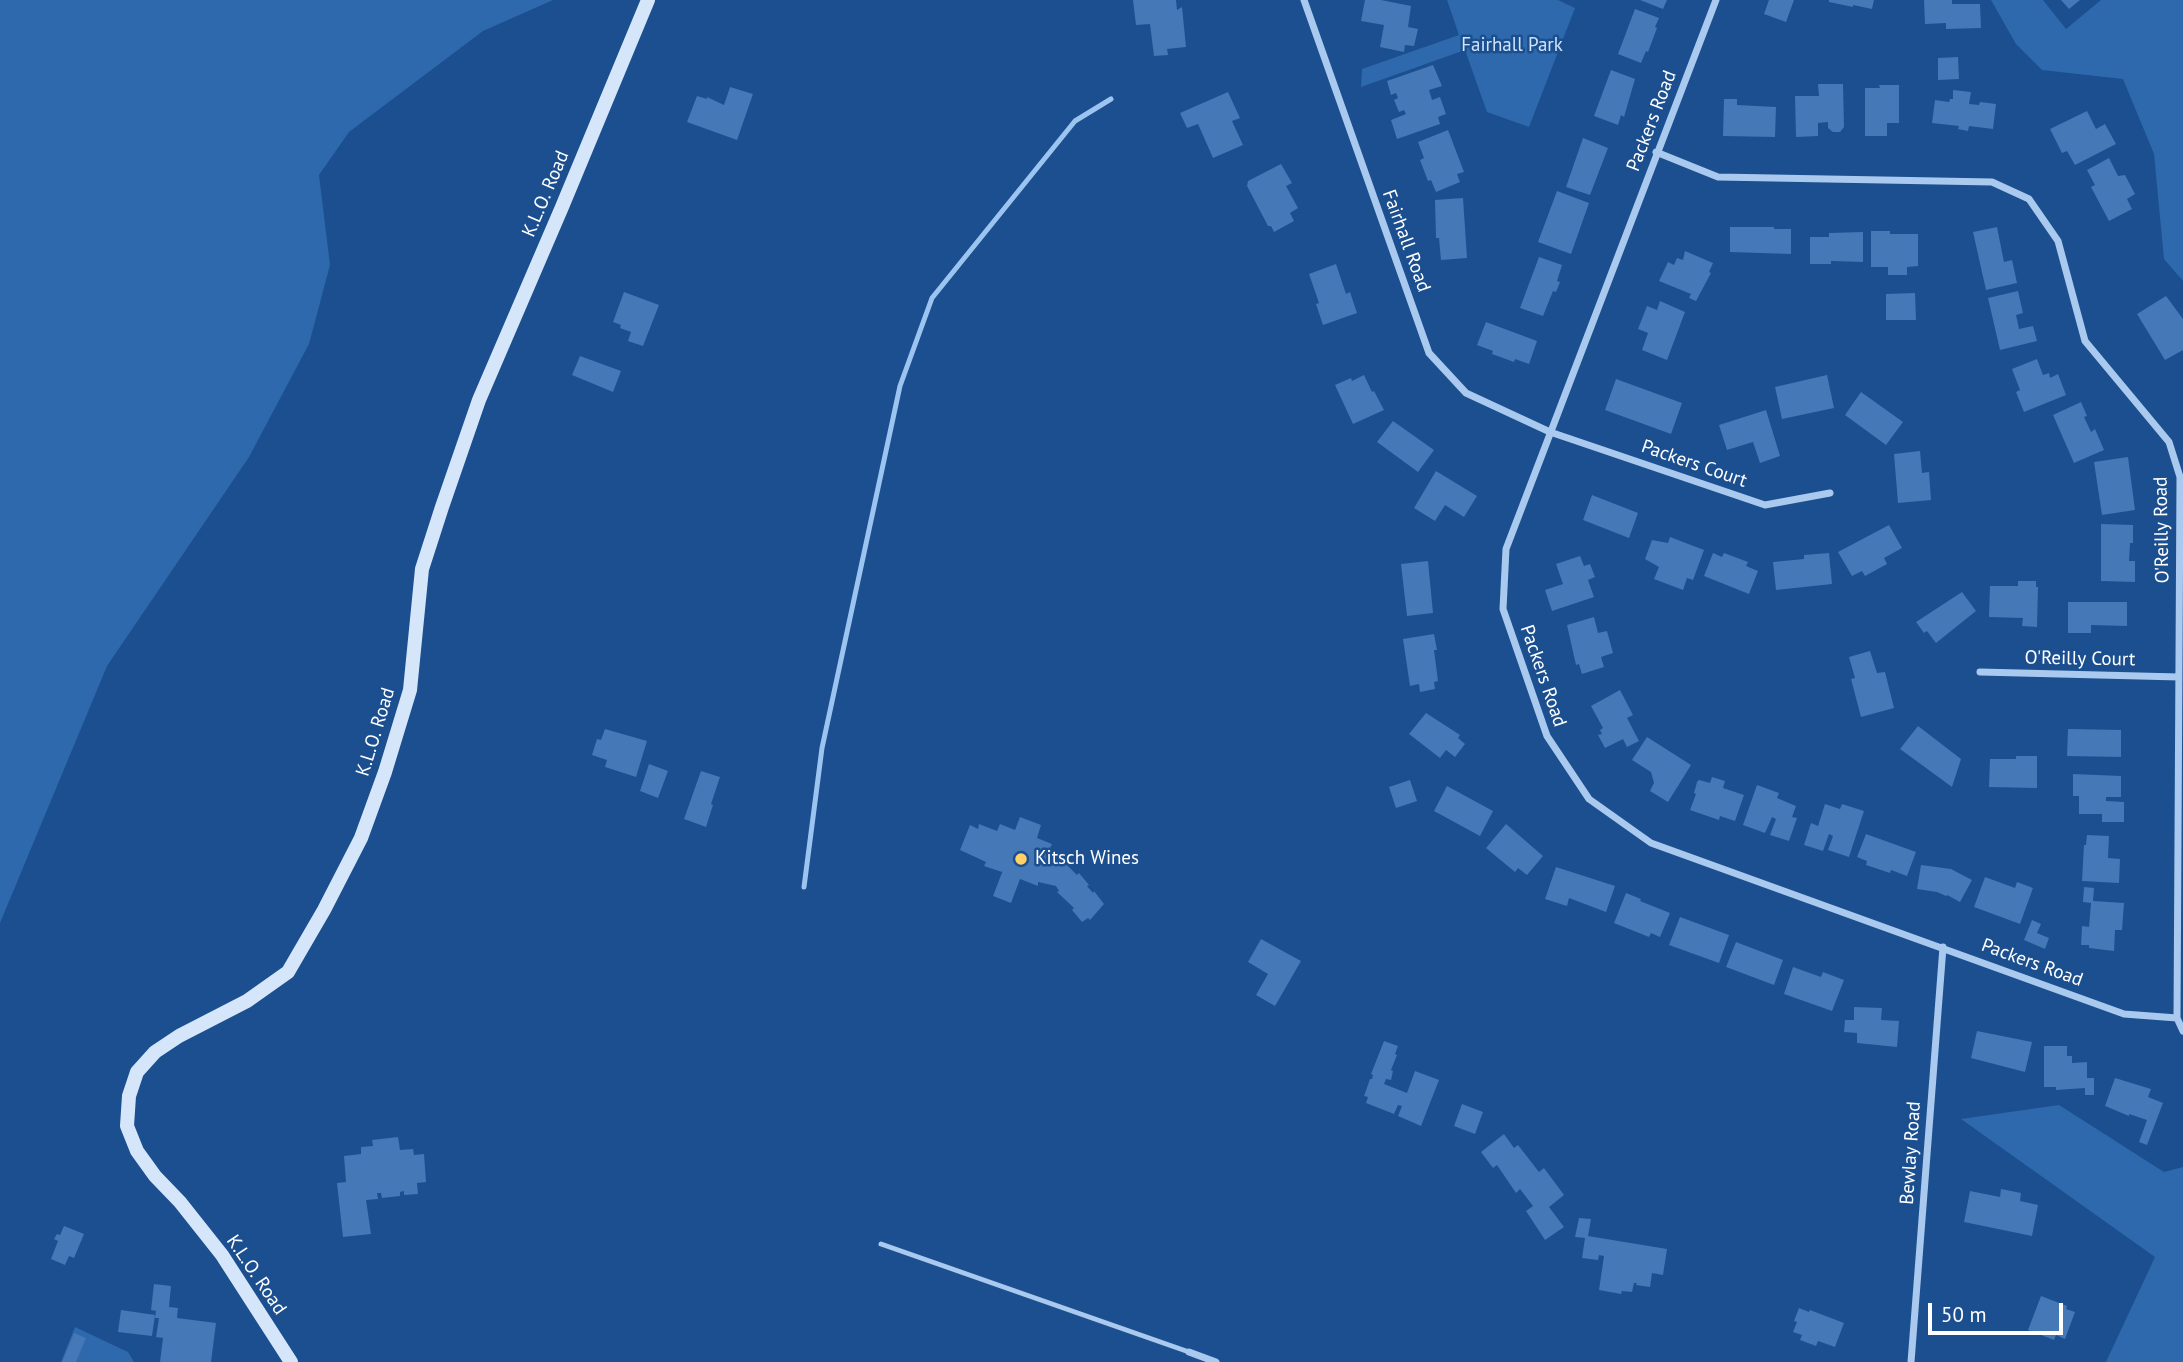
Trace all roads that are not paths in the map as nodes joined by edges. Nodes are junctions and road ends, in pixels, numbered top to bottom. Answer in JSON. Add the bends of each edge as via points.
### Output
{"nodes":[{"id":1,"x":648,"y":0,"type":"edge"},
{"id":2,"x":1304,"y":0,"type":"edge"},
{"id":3,"x":1716,"y":0,"type":"edge"},
{"id":4,"x":1656,"y":152,"type":"junction"},
{"id":5,"x":1550,"y":432,"type":"junction"},
{"id":6,"x":1830,"y":494,"type":"dead end"},
{"id":7,"x":1980,"y":673,"type":"dead end"},
{"id":8,"x":2179,"y":677,"type":"junction"},
{"id":9,"x":1943,"y":947,"type":"junction"},
{"id":10,"x":2177,"y":1018,"type":"junction"},
{"id":11,"x":2183,"y":1031,"type":"edge"},
{"id":12,"x":881,"y":1244,"type":"dead end"},
{"id":13,"x":1189,"y":1352,"type":"joint"},
{"id":14,"x":291,"y":1362,"type":"edge"},
{"id":15,"x":1216,"y":1362,"type":"edge"},
{"id":16,"x":1911,"y":1362,"type":"edge"}],
"edges":[{"from":1,"to":14,"type":"main road","name":"K.L.O. Road","via":[[479,400],[446,495],[422,569],[410,690],[361,838],[288,972],[247,1002],[155,1052],[137,1072],[129,1096],[127,1126],[137,1152],[222,1255]]},
{"from":2,"to":5,"type":"street","name":"Fairhall Road","via":[[1429,353],[1466,393]]},
{"from":3,"to":4,"type":"street","name":"Packers Road"},
{"from":4,"to":5,"type":"street","name":"Packers Road"},
{"from":4,"to":8,"type":"street","name":"O'Reilly Road","via":[[1718,177],[1992,182],[2029,198],[2058,241],[2085,341],[2169,442],[2180,477]]},
{"from":5,"to":6,"type":"street","name":"Packers Court","via":[[1765,505]]},
{"from":5,"to":9,"type":"street","name":"Packers Road","via":[[1506,549],[1503,609],[1547,736],[1589,799],[1651,843]]},
{"from":7,"to":8,"type":"street","name":"O'Reilly Court"},
{"from":8,"to":10,"type":"street","name":"O'Reilly Road"},
{"from":9,"to":10,"type":"street","name":"Packers Road","via":[[2124,1014]]},
{"from":9,"to":16,"type":"street","name":"Bewlay Road"},
{"from":10,"to":11,"type":"street","name":"O'Reilly Road"},
{"from":12,"to":13,"type":"lane"},
{"from":13,"to":15,"type":"street"}]}
